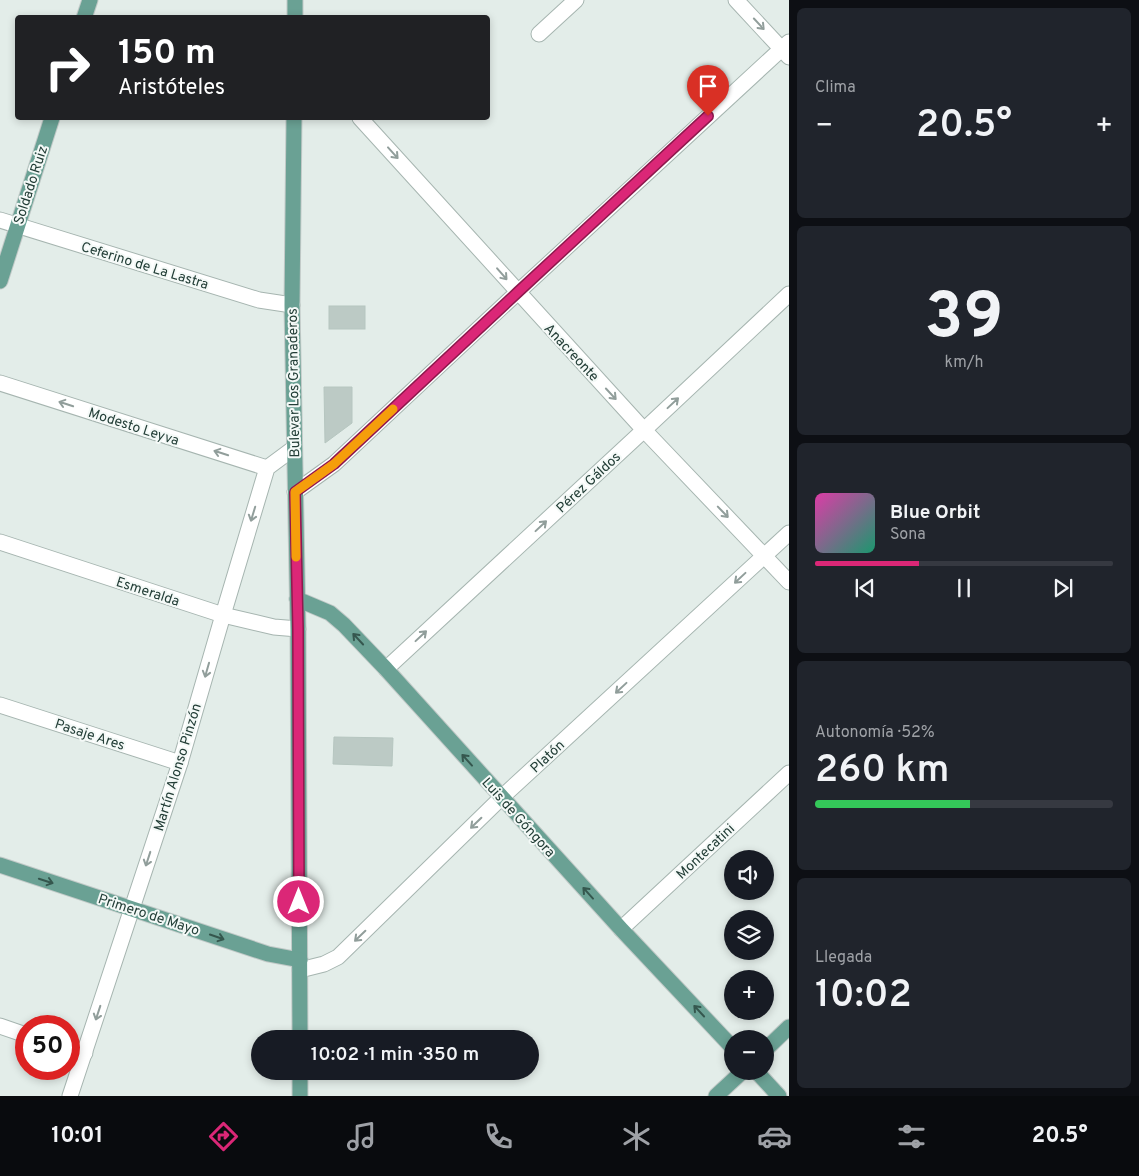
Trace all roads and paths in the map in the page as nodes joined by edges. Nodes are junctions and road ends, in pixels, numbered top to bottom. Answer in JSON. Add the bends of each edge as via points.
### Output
{"nodes":[{"id":1,"x":90,"y":0,"type":"edge"},
{"id":2,"x":295,"y":0,"type":"edge"},
{"id":3,"x":576,"y":0,"type":"edge"},
{"id":4,"x":736,"y":0,"type":"edge"},
{"id":5,"x":85,"y":15,"type":"edge"},
{"id":6,"x":295,"y":15,"type":"edge"},
{"id":7,"x":539,"y":34,"type":"dead end"},
{"id":8,"x":786,"y":49,"type":"edge"},
{"id":9,"x":51,"y":120,"type":"edge"},
{"id":10,"x":294,"y":120,"type":"edge"},
{"id":11,"x":362,"y":120,"type":"edge"},
{"id":12,"x":0,"y":220,"type":"edge"},
{"id":13,"x":17,"y":225,"type":"junction"},
{"id":14,"x":0,"y":281,"type":"edge"},
{"id":15,"x":518,"y":292,"type":"junction"},
{"id":16,"x":789,"y":294,"type":"edge"},
{"id":17,"x":292,"y":305,"type":"junction"},
{"id":18,"x":0,"y":383,"type":"edge"},
{"id":19,"x":644,"y":430,"type":"junction"},
{"id":20,"x":294,"y":448,"type":"junction"},
{"id":21,"x":267,"y":468,"type":"junction"},
{"id":22,"x":295,"y":492,"type":"junction"},
{"id":23,"x":789,"y":533,"type":"edge"},
{"id":24,"x":0,"y":542,"type":"edge"},
{"id":25,"x":764,"y":556,"type":"junction"},
{"id":26,"x":789,"y":582,"type":"edge"},
{"id":27,"x":297,"y":599,"type":"junction"},
{"id":28,"x":223,"y":615,"type":"junction"},
{"id":29,"x":298,"y":629,"type":"junction"},
{"id":30,"x":386,"y":669,"type":"junction"},
{"id":31,"x":0,"y":705,"type":"edge"},
{"id":32,"x":180,"y":764,"type":"junction"},
{"id":33,"x":789,"y":773,"type":"edge"},
{"id":34,"x":502,"y":798,"type":"junction"},
{"id":35,"x":0,"y":866,"type":"edge"},
{"id":36,"x":132,"y":908,"type":"junction"},
{"id":37,"x":621,"y":929,"type":"junction"},
{"id":38,"x":300,"y":965,"type":"junction"},
{"id":39,"x":0,"y":1026,"type":"edge"},
{"id":40,"x":789,"y":1027,"type":"edge"},
{"id":41,"x":300,"y":1030,"type":"edge"},
{"id":42,"x":15,"y":1031,"type":"edge"},
{"id":43,"x":724,"y":1038,"type":"edge"},
{"id":44,"x":774,"y":1041,"type":"edge"},
{"id":45,"x":80,"y":1052,"type":"edge"},
{"id":46,"x":84,"y":1053,"type":"junction"},
{"id":47,"x":300,"y":1080,"type":"edge"},
{"id":48,"x":733,"y":1080,"type":"edge"},
{"id":49,"x":764,"y":1080,"type":"edge"},
{"id":50,"x":70,"y":1096,"type":"edge"},
{"id":51,"x":300,"y":1096,"type":"edge"},
{"id":52,"x":716,"y":1096,"type":"edge"},
{"id":53,"x":779,"y":1096,"type":"edge"}],
"edges":[{"from":1,"to":5,"type":"main road"},
{"from":2,"to":6,"type":"main road"},
{"from":3,"to":7,"type":"street"},
{"from":4,"to":8,"type":"street","one_way":true},
{"from":8,"to":15,"type":"street"},
{"from":9,"to":13,"type":"main road","name":"Soldado Ruiz"},
{"from":10,"to":17,"type":"main road","name":"Bulevar Los Granaderos"},
{"from":11,"to":15,"type":"street","name":"Anacreonte","one_way":true},
{"from":12,"to":13,"type":"street","name":"Ceferino de La Lastra"},
{"from":13,"to":14,"type":"main road","name":"Soldado Ruiz"},
{"from":13,"to":17,"type":"street","name":"Ceferino de La Lastra","via":[[259,300]]},
{"from":15,"to":19,"type":"street","name":"Anacreonte","one_way":true},
{"from":15,"to":22,"type":"street","via":[[334,464]]},
{"from":19,"to":16,"type":"street","name":"Pérez Gáldos","one_way":true},
{"from":17,"to":20,"type":"main road","name":"Bulevar Los Granaderos"},
{"from":21,"to":18,"type":"street","name":"Modesto Leyva","one_way":true},
{"from":19,"to":25,"type":"street","name":"Anacreonte","one_way":true},
{"from":30,"to":19,"type":"street","name":"Pérez Gáldos","one_way":true},
{"from":20,"to":21,"type":"street"},
{"from":20,"to":22,"type":"main road","name":"Bulevar Los Granaderos"},
{"from":21,"to":28,"type":"street","name":"Martín Alonso Pinzón","one_way":true},
{"from":22,"to":27,"type":"main road","name":"Bulevar Los Granaderos"},
{"from":23,"to":25,"type":"street","name":"Platón"},
{"from":24,"to":28,"type":"street","name":"Esmeralda"},
{"from":25,"to":26,"type":"street","name":"Anacreonte"},
{"from":25,"to":34,"type":"street","name":"Platón","one_way":true},
{"from":27,"to":29,"type":"main road","name":"Bulevar Los Granaderos"},
{"from":30,"to":27,"type":"main road","name":"Luis de Góngora","one_way":true,"via":[[330,613]]},
{"from":28,"to":29,"type":"street","name":"Esmeralda"},
{"from":28,"to":32,"type":"street","name":"Martín Alonso Pinzón","one_way":true},
{"from":29,"to":38,"type":"main road","name":"Bulevar Los Granaderos"},
{"from":34,"to":30,"type":"main road","name":"Luis de Góngora","one_way":true},
{"from":31,"to":32,"type":"street","name":"Pasaje Ares"},
{"from":32,"to":36,"type":"street","name":"Martín Alonso Pinzón","one_way":true},
{"from":33,"to":37,"type":"street","name":"Montecatini"},
{"from":37,"to":34,"type":"main road","name":"Luis de Góngora","one_way":true},
{"from":34,"to":38,"type":"street","name":"Platón","one_way":true,"via":[[338,957],[324,964]]},
{"from":35,"to":36,"type":"main road","name":"Primero de Mayo","one_way":true},
{"from":36,"to":38,"type":"main road","name":"Primero de Mayo","one_way":true},
{"from":36,"to":46,"type":"street","name":"Martín Alonso Pinzón","one_way":true},
{"from":43,"to":37,"type":"main road","name":"Luis de Góngora","one_way":true},
{"from":38,"to":41,"type":"main road","name":"Bulevar Los Granaderos"},
{"from":39,"to":42,"type":"street"},
{"from":40,"to":44,"type":"main road"},
{"from":45,"to":46,"type":"street"},
{"from":46,"to":50,"type":"street","name":"Martín Alonso Pinzón"},
{"from":47,"to":51,"type":"main road"},
{"from":48,"to":52,"type":"main road"},
{"from":49,"to":53,"type":"main road"}]}
